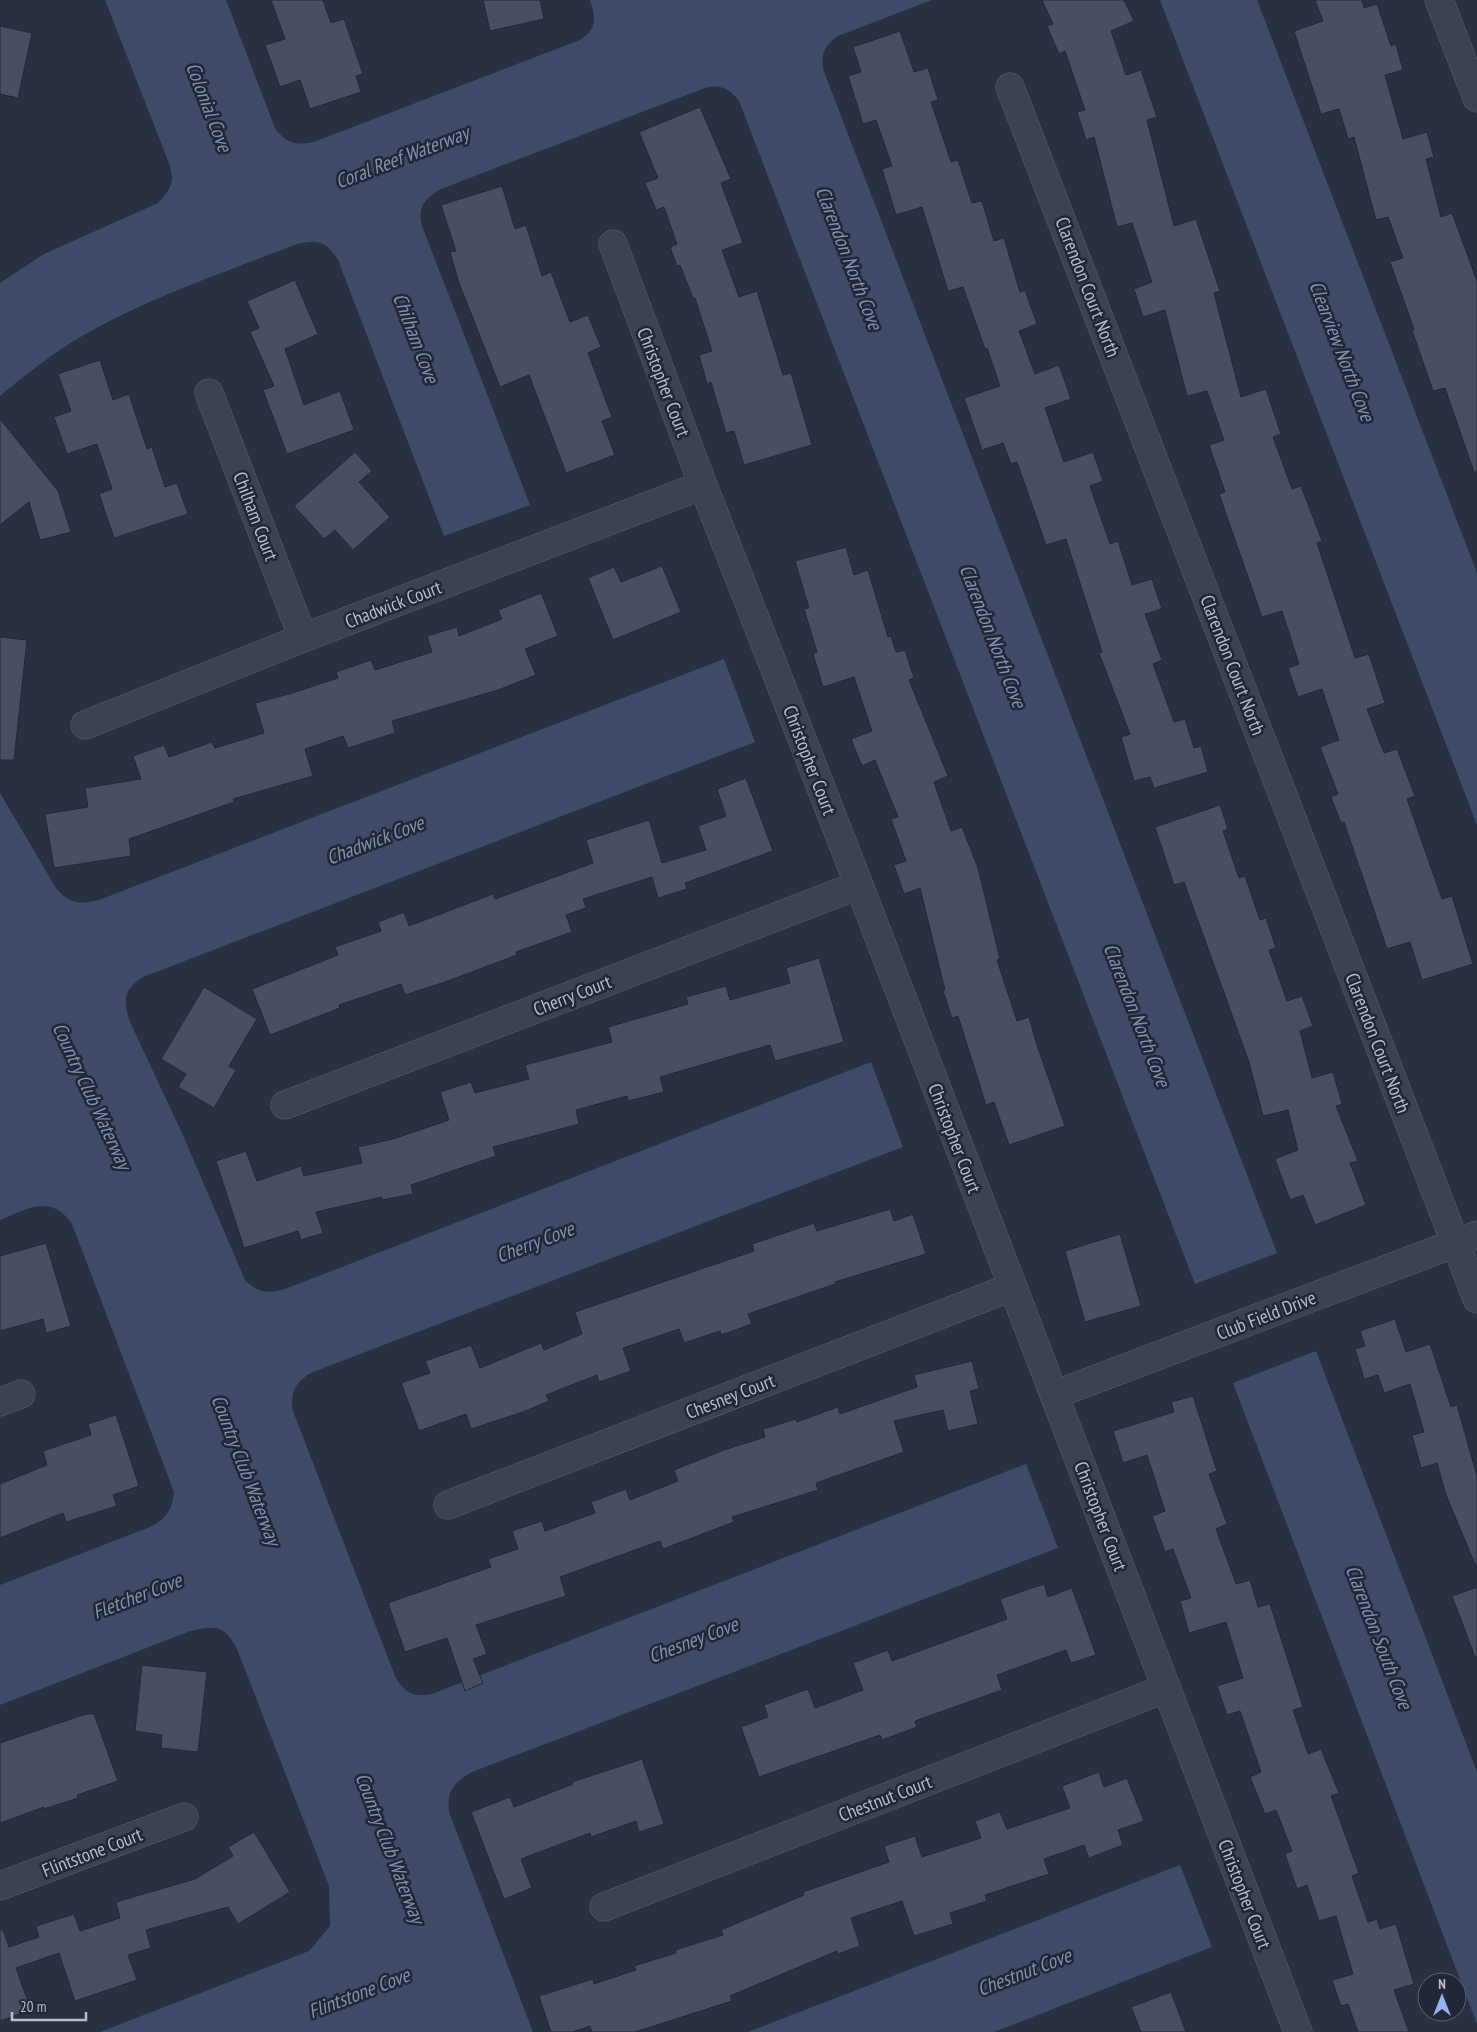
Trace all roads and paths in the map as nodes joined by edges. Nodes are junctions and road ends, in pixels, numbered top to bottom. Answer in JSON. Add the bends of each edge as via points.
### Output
{"nodes":[{"id":1,"x":1440,"y":0,"type":"edge"},
{"id":2,"x":1010,"y":86,"type":"dead end"},
{"id":3,"x":1477,"y":98,"type":"edge"},
{"id":4,"x":613,"y":244,"type":"dead end"},
{"id":5,"x":209,"y":393,"type":"dead end"},
{"id":6,"x":703,"y":485,"type":"junction"},
{"id":7,"x":303,"y":638,"type":"junction"},
{"id":8,"x":85,"y":725,"type":"dead end"},
{"id":9,"x":859,"y":885,"type":"junction"},
{"id":10,"x":285,"y":1106,"type":"dead end"},
{"id":11,"x":1466,"y":1239,"type":"edge"},
{"id":12,"x":1012,"y":1287,"type":"junction"},
{"id":13,"x":1477,"y":1299,"type":"edge"},
{"id":14,"x":1054,"y":1395,"type":"junction"},
{"id":15,"x":448,"y":1505,"type":"dead end"},
{"id":16,"x":1167,"y":1688,"type":"junction"},
{"id":17,"x":184,"y":1817,"type":"dead end"},
{"id":18,"x":0,"y":1886,"type":"edge"},
{"id":19,"x":604,"y":1907,"type":"dead end"},
{"id":20,"x":1298,"y":2032,"type":"edge"}],
"edges":[{"from":1,"to":3,"type":"street"},
{"from":2,"to":11,"type":"street","name":"Clarendon Court North"},
{"from":4,"to":6,"type":"street","name":"Christopher Court"},
{"from":5,"to":7,"type":"street","name":"Chilham Court"},
{"from":6,"to":7,"type":"street","name":"Chadwick Court"},
{"from":6,"to":9,"type":"street","name":"Christopher Court"},
{"from":7,"to":8,"type":"street","name":"Chadwick Court"},
{"from":9,"to":10,"type":"street","name":"Cherry Court"},
{"from":9,"to":12,"type":"street","name":"Christopher Court"},
{"from":11,"to":13,"type":"street","name":"Clarendon Court North"},
{"from":11,"to":14,"type":"street","name":"Club Field Drive"},
{"from":12,"to":14,"type":"street","name":"Christopher Court"},
{"from":12,"to":15,"type":"street","name":"Chesney Court"},
{"from":14,"to":16,"type":"street","name":"Christopher Court"},
{"from":16,"to":19,"type":"street","name":"Chestnut Court"},
{"from":16,"to":20,"type":"street","name":"Christopher Court"},
{"from":17,"to":18,"type":"street","name":"Flintstone Court"}]}
